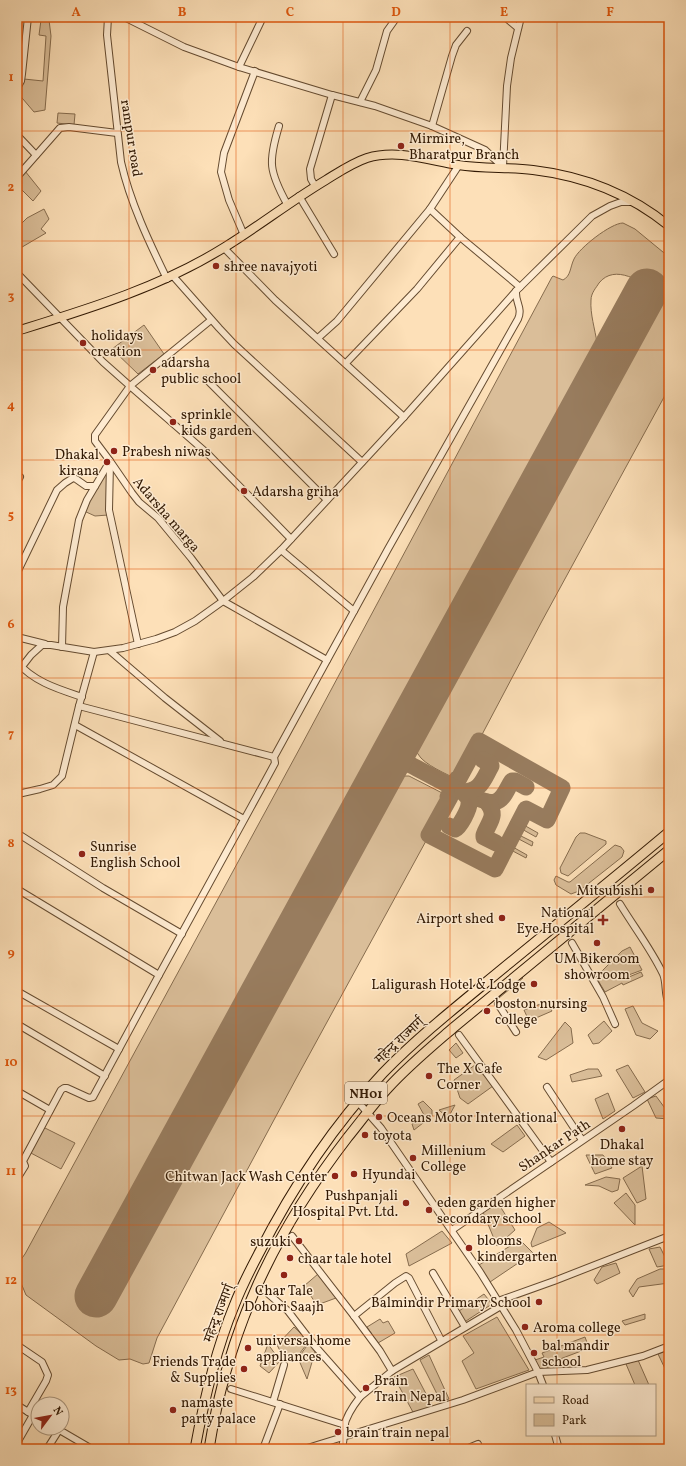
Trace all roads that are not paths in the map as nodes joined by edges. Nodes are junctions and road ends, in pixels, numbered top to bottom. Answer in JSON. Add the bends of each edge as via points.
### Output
{"nodes":[{"id":1,"x":28,"y":17,"type":"edge"},
{"id":2,"x":108,"y":17,"type":"edge"},
{"id":3,"x":124,"y":17,"type":"edge"},
{"id":4,"x":263,"y":17,"type":"edge"},
{"id":5,"x":397,"y":17,"type":"edge"},
{"id":6,"x":505,"y":17,"type":"edge"},
{"id":7,"x":521,"y":17,"type":"edge"},
{"id":8,"x":518,"y":28,"type":"junction"},
{"id":9,"x":467,"y":31,"type":"dead end"},
{"id":10,"x":239,"y":66,"type":"junction"},
{"id":11,"x":255,"y":71,"type":"junction"},
{"id":12,"x":17,"y":88,"type":"edge"},
{"id":13,"x":332,"y":95,"type":"junction"},
{"id":14,"x":360,"y":102,"type":"junction"},
{"id":15,"x":279,"y":126,"type":"dead end"},
{"id":16,"x":432,"y":126,"type":"junction"},
{"id":17,"x":116,"y":133,"type":"junction"},
{"id":18,"x":17,"y":135,"type":"edge"},
{"id":19,"x":36,"y":155,"type":"junction"},
{"id":20,"x":460,"y":165,"type":"junction"},
{"id":21,"x":503,"y":167,"type":"junction"},
{"id":22,"x":17,"y":177,"type":"edge"},
{"id":23,"x":315,"y":186,"type":"junction"},
{"id":24,"x":299,"y":196,"type":"junction"},
{"id":25,"x":635,"y":202,"type":"junction"},
{"id":26,"x":287,"y":204,"type":"junction"},
{"id":27,"x":430,"y":210,"type":"junction"},
{"id":28,"x":669,"y":226,"type":"edge"},
{"id":29,"x":244,"y":235,"type":"junction"},
{"id":30,"x":460,"y":237,"type":"junction"},
{"id":31,"x":224,"y":248,"type":"junction"},
{"id":32,"x":334,"y":254,"type":"dead end"},
{"id":33,"x":17,"y":273,"type":"edge"},
{"id":34,"x":170,"y":278,"type":"junction"},
{"id":35,"x":518,"y":289,"type":"junction"},
{"id":36,"x":60,"y":318,"type":"junction"},
{"id":37,"x":211,"y":320,"type":"junction"},
{"id":38,"x":17,"y":331,"type":"edge"},
{"id":39,"x":318,"y":338,"type":"junction"},
{"id":40,"x":346,"y":364,"type":"junction"},
{"id":41,"x":206,"y":379,"type":"dead end"},
{"id":42,"x":130,"y":386,"type":"junction"},
{"id":43,"x":404,"y":417,"type":"junction"},
{"id":44,"x":110,"y":461,"type":"junction"},
{"id":45,"x":362,"y":462,"type":"junction"},
{"id":46,"x":95,"y":486,"type":"junction"},
{"id":47,"x":327,"y":500,"type":"junction"},
{"id":48,"x":291,"y":539,"type":"junction"},
{"id":49,"x":281,"y":550,"type":"junction"},
{"id":50,"x":17,"y":573,"type":"edge"},
{"id":51,"x":223,"y":601,"type":"junction"},
{"id":52,"x":354,"y":612,"type":"junction"},
{"id":53,"x":17,"y":637,"type":"edge"},
{"id":54,"x":138,"y":644,"type":"junction"},
{"id":55,"x":47,"y":645,"type":"junction"},
{"id":56,"x":62,"y":647,"type":"junction"},
{"id":57,"x":110,"y":650,"type":"junction"},
{"id":58,"x":94,"y":652,"type":"junction"},
{"id":59,"x":327,"y":660,"type":"junction"},
{"id":60,"x":17,"y":662,"type":"edge"},
{"id":61,"x":22,"y":668,"type":"junction"},
{"id":62,"x":17,"y":673,"type":"edge"},
{"id":63,"x":82,"y":697,"type":"junction"},
{"id":64,"x":79,"y":706,"type":"junction"},
{"id":65,"x":74,"y":725,"type":"junction"},
{"id":66,"x":223,"y":744,"type":"junction"},
{"id":67,"x":274,"y":758,"type":"junction"},
{"id":68,"x":17,"y":783,"type":"edge"},
{"id":69,"x":18,"y":795,"type":"edge"},
{"id":70,"x":244,"y":819,"type":"junction"},
{"id":71,"x":669,"y":832,"type":"edge"},
{"id":72,"x":17,"y":833,"type":"edge"},
{"id":73,"x":669,"y":850,"type":"edge"},
{"id":74,"x":17,"y":889,"type":"edge"},
{"id":75,"x":620,"y":904,"type":"dead end"},
{"id":76,"x":182,"y":934,"type":"junction"},
{"id":77,"x":572,"y":943,"type":"dead end"},
{"id":78,"x":159,"y":975,"type":"junction"},
{"id":79,"x":17,"y":991,"type":"edge"},
{"id":80,"x":498,"y":1004,"type":"dead end"},
{"id":81,"x":669,"y":1004,"type":"edge"},
{"id":82,"x":17,"y":1024,"type":"edge"},
{"id":83,"x":615,"y":1024,"type":"dead end"},
{"id":84,"x":516,"y":1032,"type":"dead end"},
{"id":85,"x":459,"y":1035,"type":"dead end"},
{"id":86,"x":119,"y":1049,"type":"junction"},
{"id":87,"x":105,"y":1076,"type":"junction"},
{"id":88,"x":669,"y":1080,"type":"edge"},
{"id":89,"x":547,"y":1087,"type":"dead end"},
{"id":90,"x":17,"y":1091,"type":"edge"},
{"id":91,"x":358,"y":1102,"type":"junction"},
{"id":92,"x":50,"y":1110,"type":"junction"},
{"id":93,"x":368,"y":1112,"type":"junction"},
{"id":94,"x":582,"y":1140,"type":"junction"},
{"id":95,"x":20,"y":1159,"type":"edge"},
{"id":96,"x":551,"y":1162,"type":"junction"},
{"id":97,"x":17,"y":1179,"type":"edge"},
{"id":98,"x":452,"y":1230,"type":"junction"},
{"id":99,"x":292,"y":1236,"type":"dead end"},
{"id":100,"x":669,"y":1236,"type":"edge"},
{"id":101,"x":433,"y":1273,"type":"dead end"},
{"id":102,"x":265,"y":1290,"type":"dead end"},
{"id":103,"x":500,"y":1303,"type":"junction"},
{"id":104,"x":354,"y":1316,"type":"junction"},
{"id":105,"x":465,"y":1327,"type":"junction"},
{"id":106,"x":441,"y":1340,"type":"junction"},
{"id":107,"x":17,"y":1345,"type":"edge"},
{"id":108,"x":669,"y":1346,"type":"edge"},
{"id":109,"x":284,"y":1366,"type":"dead end"},
{"id":110,"x":392,"y":1371,"type":"junction"},
{"id":111,"x":538,"y":1372,"type":"junction"},
{"id":112,"x":543,"y":1384,"type":"edge"},
{"id":113,"x":231,"y":1389,"type":"dead end"},
{"id":114,"x":40,"y":1396,"type":"edge"},
{"id":115,"x":360,"y":1397,"type":"junction"},
{"id":116,"x":273,"y":1402,"type":"junction"},
{"id":117,"x":280,"y":1404,"type":"junction"},
{"id":118,"x":17,"y":1406,"type":"edge"},
{"id":119,"x":30,"y":1413,"type":"edge"},
{"id":120,"x":30,"y":1420,"type":"edge"},
{"id":121,"x":345,"y":1425,"type":"junction"},
{"id":122,"x":54,"y":1436,"type":"edge"},
{"id":123,"x":69,"y":1436,"type":"edge"},
{"id":124,"x":555,"y":1436,"type":"edge"},
{"id":125,"x":344,"y":1437,"type":"junction"},
{"id":126,"x":17,"y":1443,"type":"edge"},
{"id":127,"x":478,"y":1444,"type":"dead end"},
{"id":128,"x":669,"y":1448,"type":"edge"},
{"id":129,"x":47,"y":1449,"type":"edge"},
{"id":130,"x":92,"y":1449,"type":"edge"},
{"id":131,"x":194,"y":1449,"type":"edge"},
{"id":132,"x":209,"y":1449,"type":"edge"},
{"id":133,"x":263,"y":1449,"type":"edge"},
{"id":134,"x":304,"y":1449,"type":"edge"},
{"id":135,"x":341,"y":1449,"type":"edge"},
{"id":136,"x":466,"y":1449,"type":"edge"},
{"id":137,"x":558,"y":1449,"type":"edge"},
{"id":138,"x":666,"y":1449,"type":"edge"}],
"edges":[{"from":1,"to":12,"type":"street","via":[[21,81]]},
{"from":2,"to":17,"type":"street","name":"rampur road","via":[[107,35]]},
{"from":3,"to":10,"type":"street","via":[[184,47]]},
{"from":4,"to":10,"type":"street"},
{"from":5,"to":14,"type":"street","via":[[387,31],[376,70]]},
{"from":6,"to":8,"type":"street"},
{"from":7,"to":8,"type":"street"},
{"from":8,"to":21,"type":"street","via":[[507,86]]},
{"from":9,"to":16,"type":"street","via":[[456,45]]},
{"from":10,"to":11,"type":"street"},
{"from":11,"to":13,"type":"street"},
{"from":11,"to":29,"type":"street","via":[[224,153],[221,172],[229,200]]},
{"from":13,"to":14,"type":"street"},
{"from":13,"to":23,"type":"street","via":[[310,169]]},
{"from":14,"to":16,"type":"street"},
{"from":15,"to":26,"type":"street","via":[[273,147],[272,164]]},
{"from":16,"to":21,"type":"street","via":[[485,150]]},
{"from":17,"to":19,"type":"street","via":[[60,128]]},
{"from":17,"to":34,"type":"street","name":"rampur road","via":[[124,177],[152,248]]},
{"from":18,"to":19,"type":"street"},
{"from":19,"to":22,"type":"street"},
{"from":20,"to":21,"type":"main road"},
{"from":20,"to":23,"type":"main road","via":[[410,156],[380,155],[351,164]]},
{"from":20,"to":27,"type":"street"},
{"from":21,"to":25,"type":"main road","via":[[586,180]]},
{"from":23,"to":24,"type":"main road"},
{"from":24,"to":26,"type":"main road"},
{"from":24,"to":32,"type":"street"},
{"from":25,"to":28,"type":"main road"},
{"from":25,"to":35,"type":"street","via":[[621,202],[592,216]]},
{"from":26,"to":29,"type":"main road"},
{"from":27,"to":30,"type":"street"},
{"from":27,"to":39,"type":"street","via":[[337,321]]},
{"from":29,"to":31,"type":"main road"},
{"from":30,"to":35,"type":"street"},
{"from":30,"to":40,"type":"street","via":[[417,289]]},
{"from":31,"to":34,"type":"main road"},
{"from":31,"to":39,"type":"street","via":[[275,300]]},
{"from":33,"to":36,"type":"street"},
{"from":34,"to":36,"type":"main road"},
{"from":34,"to":37,"type":"street","name":"rampur road"},
{"from":35,"to":43,"type":"street"},
{"from":35,"to":52,"type":"street","via":[[516,299],[521,313],[518,319]]},
{"from":36,"to":38,"type":"main road"},
{"from":36,"to":42,"type":"street"},
{"from":37,"to":42,"type":"street"},
{"from":37,"to":45,"type":"street","name":"rampur road"},
{"from":39,"to":40,"type":"street"},
{"from":40,"to":43,"type":"street"},
{"from":41,"to":47,"type":"street"},
{"from":42,"to":44,"type":"street","name":"Adarsha marga","via":[[95,435],[95,441]]},
{"from":42,"to":48,"type":"street","via":[[208,454]]},
{"from":43,"to":45,"type":"street"},
{"from":44,"to":46,"type":"street"},
{"from":44,"to":51,"type":"street","name":"Adarsha marga","via":[[132,493],[158,518]]},
{"from":44,"to":54,"type":"street","via":[[109,510]]},
{"from":45,"to":47,"type":"street"},
{"from":46,"to":50,"type":"street","via":[[86,486],[73,478],[64,483],[58,490]]},
{"from":46,"to":56,"type":"street","via":[[79,520],[63,607]]},
{"from":47,"to":48,"type":"street"},
{"from":48,"to":49,"type":"street"},
{"from":49,"to":51,"type":"street"},
{"from":49,"to":52,"type":"street"},
{"from":51,"to":54,"type":"street","via":[[175,632]]},
{"from":51,"to":59,"type":"street"},
{"from":52,"to":59,"type":"street"},
{"from":53,"to":55,"type":"street"},
{"from":54,"to":57,"type":"street"},
{"from":55,"to":56,"type":"street"},
{"from":55,"to":61,"type":"street","via":[[37,649]]},
{"from":56,"to":58,"type":"street"},
{"from":57,"to":58,"type":"street"},
{"from":57,"to":66,"type":"street"},
{"from":58,"to":63,"type":"street"},
{"from":59,"to":67,"type":"street"},
{"from":60,"to":61,"type":"street"},
{"from":61,"to":62,"type":"street"},
{"from":61,"to":63,"type":"street","via":[[48,685]]},
{"from":63,"to":64,"type":"street"},
{"from":64,"to":65,"type":"street"},
{"from":64,"to":66,"type":"street"},
{"from":65,"to":69,"type":"street","via":[[62,776],[53,785]]},
{"from":65,"to":70,"type":"street"},
{"from":66,"to":67,"type":"street"},
{"from":67,"to":70,"type":"street","via":[[274,763]]},
{"from":68,"to":69,"type":"street"},
{"from":70,"to":76,"type":"street"},
{"from":71,"to":91,"type":"highway","name":"महेन्द्र राज्मार्ग्","number":"NH01","via":[[474,992],[383,1074]]},
{"from":72,"to":76,"type":"street","via":[[103,888]]},
{"from":73,"to":93,"type":"highway","name":"महेन्द्र राज्मार्ग्","number":"NH01","via":[[418,1058]]},
{"from":74,"to":78,"type":"street"},
{"from":75,"to":81,"type":"street","via":[[664,975]]},
{"from":76,"to":78,"type":"street"},
{"from":77,"to":83,"type":"street","via":[[604,997]]},
{"from":78,"to":86,"type":"street"},
{"from":79,"to":86,"type":"street"},
{"from":80,"to":84,"type":"street"},
{"from":82,"to":87,"type":"street"},
{"from":85,"to":96,"type":"street"},
{"from":86,"to":87,"type":"street"},
{"from":87,"to":92,"type":"street","via":[[93,1097],[90,1098],[71,1088],[64,1088]]},
{"from":88,"to":94,"type":"street","name":"Shankar Path"},
{"from":89,"to":94,"type":"street"},
{"from":90,"to":92,"type":"street"},
{"from":91,"to":93,"type":"street"},
{"from":91,"to":131,"type":"highway","name":"महेन्द्र राज्मार्ग्","number":"NH01","via":[[297,1185],[246,1277],[222,1338],[206,1391]]},
{"from":92,"to":95,"type":"street"},
{"from":93,"to":98,"type":"street"},
{"from":93,"to":132,"type":"highway","name":"महेन्द्र राज्मार्ग्","number":"NH01","via":[[308,1192],[261,1277],[231,1352]]},
{"from":94,"to":96,"type":"street","name":"Shankar Path"},
{"from":95,"to":97,"type":"street","via":[[25,1166]]},
{"from":96,"to":98,"type":"street","name":"Shankar Path"},
{"from":98,"to":103,"type":"street"},
{"from":99,"to":104,"type":"street"},
{"from":100,"to":103,"type":"street"},
{"from":101,"to":105,"type":"street"},
{"from":102,"to":115,"type":"street","via":[[288,1311]]},
{"from":103,"to":105,"type":"street"},
{"from":103,"to":111,"type":"street"},
{"from":104,"to":106,"type":"street","via":[[406,1276]]},
{"from":104,"to":110,"type":"street"},
{"from":105,"to":106,"type":"street"},
{"from":106,"to":110,"type":"street"},
{"from":107,"to":114,"type":"street","via":[[42,1362],[48,1375]]},
{"from":108,"to":111,"type":"street","via":[[643,1356],[587,1370]]},
{"from":109,"to":116,"type":"street"},
{"from":110,"to":115,"type":"street"},
{"from":111,"to":112,"type":"street"},
{"from":111,"to":125,"type":"street","via":[[462,1400]]},
{"from":113,"to":116,"type":"street"},
{"from":115,"to":121,"type":"street","via":[[348,1415]]},
{"from":116,"to":117,"type":"street"},
{"from":117,"to":121,"type":"street"},
{"from":117,"to":133,"type":"street"},
{"from":118,"to":119,"type":"street"},
{"from":120,"to":126,"type":"street"},
{"from":121,"to":125,"type":"street"},
{"from":122,"to":129,"type":"street"},
{"from":123,"to":130,"type":"street"},
{"from":124,"to":137,"type":"street"},
{"from":125,"to":134,"type":"street"},
{"from":125,"to":135,"type":"street"},
{"from":127,"to":136,"type":"street"},
{"from":128,"to":138,"type":"street"}]}
